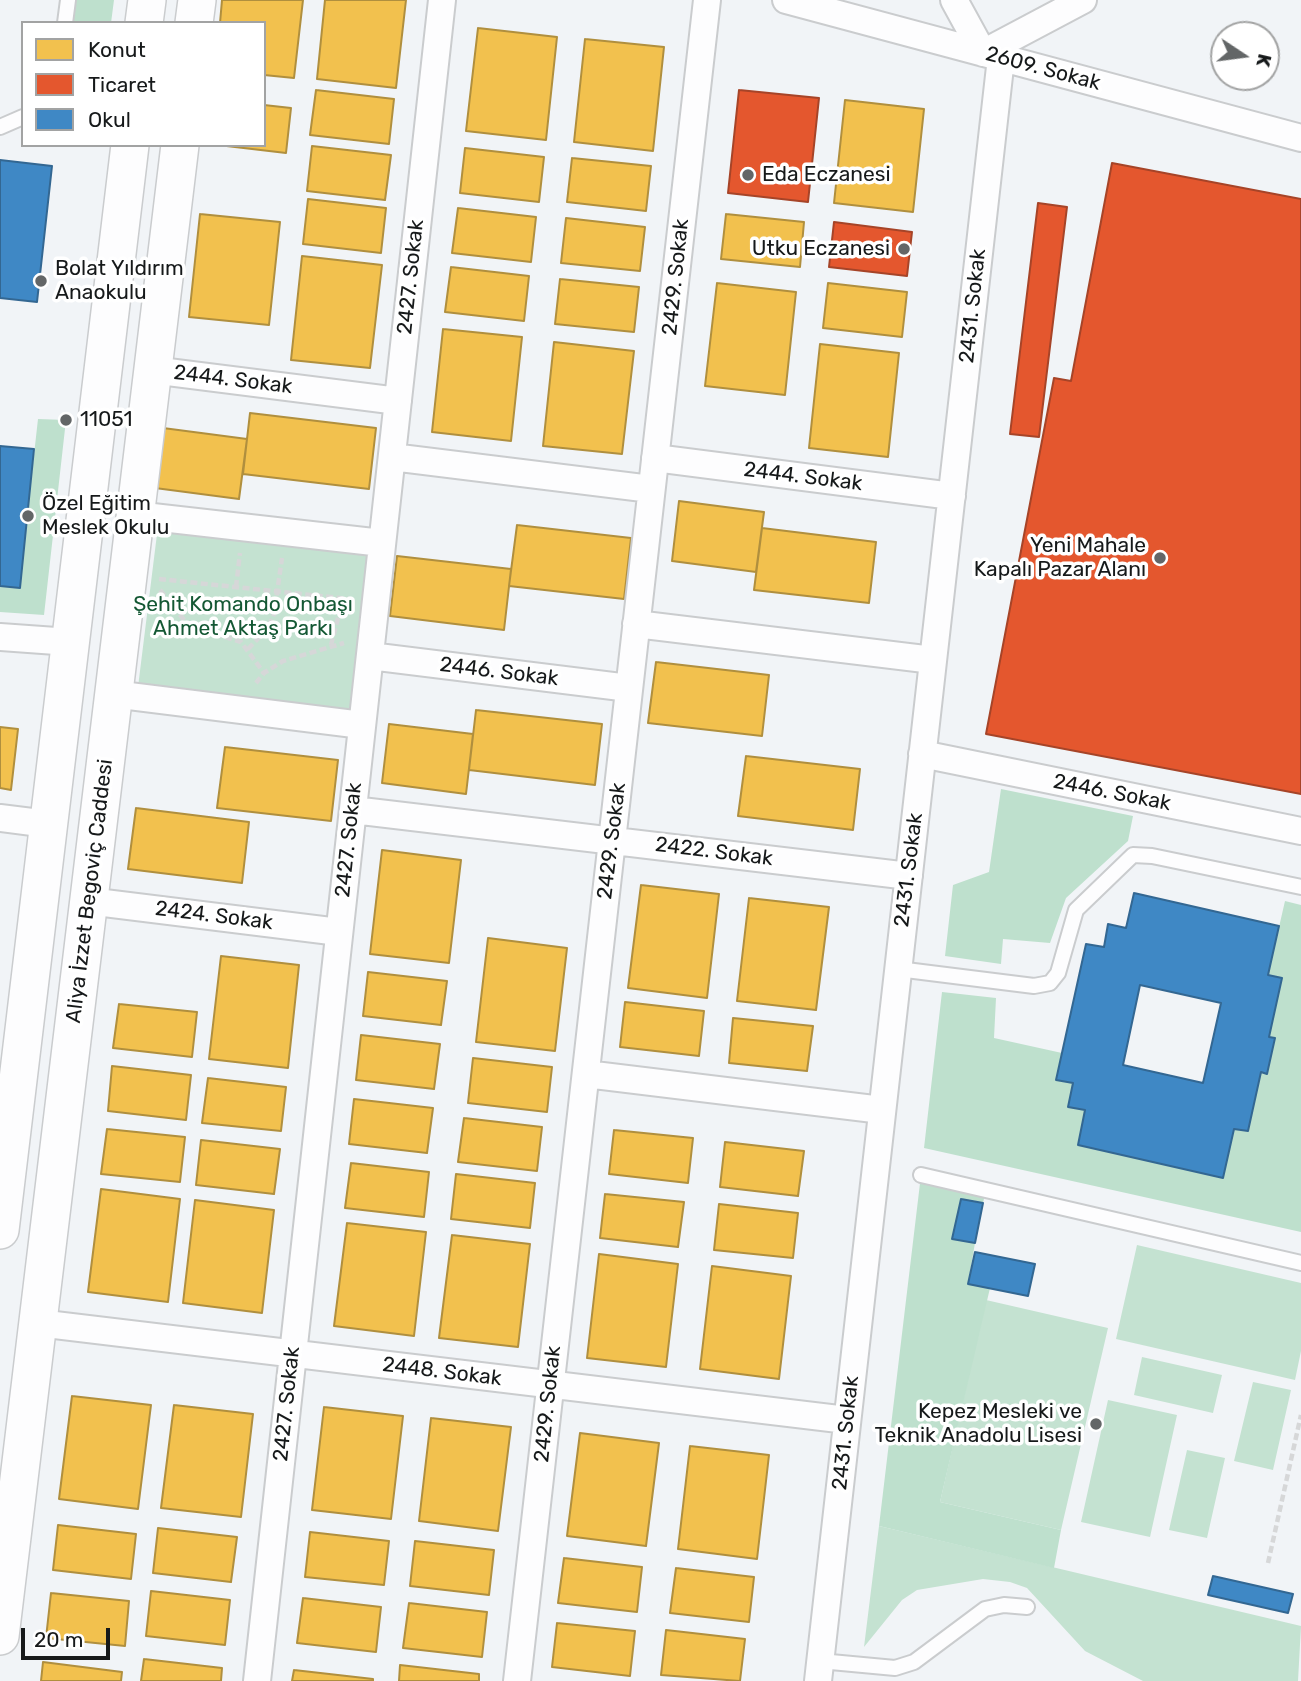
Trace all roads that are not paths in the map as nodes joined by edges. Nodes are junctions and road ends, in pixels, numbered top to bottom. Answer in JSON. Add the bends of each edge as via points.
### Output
{"nodes":[{"id":1,"x":68,"y":0,"type":"edge"},
{"id":2,"x":147,"y":0,"type":"edge"},
{"id":3,"x":197,"y":0,"type":"edge"},
{"id":4,"x":442,"y":0,"type":"edge"},
{"id":5,"x":707,"y":0,"type":"edge"},
{"id":6,"x":786,"y":0,"type":"edge"},
{"id":7,"x":954,"y":0,"type":"edge"},
{"id":8,"x":1083,"y":0,"type":"edge"},
{"id":9,"x":65,"y":21,"type":"edge"},
{"id":10,"x":144,"y":21,"type":"edge"},
{"id":11,"x":194,"y":21,"type":"edge"},
{"id":12,"x":992,"y":56,"type":"junction"},
{"id":13,"x":21,"y":118,"type":"edge"},
{"id":14,"x":0,"y":127,"type":"edge"},
{"id":15,"x":1301,"y":138,"type":"edge"},
{"id":16,"x":130,"y":147,"type":"edge"},
{"id":17,"x":180,"y":147,"type":"edge"},
{"id":18,"x":152,"y":370,"type":"junction"},
{"id":19,"x":398,"y":401,"type":"junction"},
{"id":20,"x":392,"y":457,"type":"junction"},
{"id":21,"x":655,"y":458,"type":"junction"},
{"id":22,"x":651,"y":489,"type":"junction"},
{"id":23,"x":952,"y":496,"type":"junction"},
{"id":24,"x":135,"y":515,"type":"junction"},
{"id":25,"x":383,"y":543,"type":"junction"},
{"id":26,"x":636,"y":624,"type":"junction"},
{"id":27,"x":0,"y":637,"type":"edge"},
{"id":28,"x":70,"y":642,"type":"junction"},
{"id":29,"x":370,"y":650,"type":"junction"},
{"id":30,"x":933,"y":660,"type":"junction"},
{"id":31,"x":629,"y":688,"type":"junction"},
{"id":32,"x":113,"y":694,"type":"junction"},
{"id":33,"x":362,"y":725,"type":"junction"},
{"id":34,"x":922,"y":754,"type":"junction"},
{"id":35,"x":353,"y":810,"type":"junction"},
{"id":36,"x":0,"y":818,"type":"edge"},
{"id":37,"x":48,"y":824,"type":"junction"},
{"id":38,"x":1301,"y":831,"type":"edge"},
{"id":39,"x":612,"y":840,"type":"junction"},
{"id":40,"x":909,"y":876,"type":"junction"},
{"id":41,"x":1301,"y":887,"type":"edge"},
{"id":42,"x":88,"y":901,"type":"junction"},
{"id":43,"x":339,"y":932,"type":"junction"},
{"id":44,"x":898,"y":969,"type":"junction"},
{"id":45,"x":586,"y":1074,"type":"junction"},
{"id":46,"x":882,"y":1110,"type":"junction"},
{"id":47,"x":921,"y":1175,"type":"dead end"},
{"id":48,"x":0,"y":1230,"type":"edge"},
{"id":49,"x":1301,"y":1263,"type":"edge"},
{"id":50,"x":38,"y":1324,"type":"junction"},
{"id":51,"x":293,"y":1354,"type":"junction"},
{"id":52,"x":550,"y":1385,"type":"junction"},
{"id":53,"x":847,"y":1420,"type":"junction"},
{"id":54,"x":1027,"y":1607,"type":"dead end"},
{"id":55,"x":0,"y":1636,"type":"edge"},
{"id":56,"x":819,"y":1671,"type":"edge"},
{"id":57,"x":257,"y":1681,"type":"edge"},
{"id":58,"x":517,"y":1681,"type":"edge"}],
"edges":[{"from":1,"to":9,"type":"lane"},
{"from":2,"to":10,"type":"main road"},
{"from":3,"to":11,"type":"main road"},
{"from":4,"to":19,"type":"street","name":"2427. Sokak"},
{"from":5,"to":21,"type":"street","name":"2429. Sokak"},
{"from":6,"to":12,"type":"street","name":"2609. Sokak"},
{"from":7,"to":12,"type":"street"},
{"from":8,"to":12,"type":"street"},
{"from":12,"to":15,"type":"street","name":"2609. Sokak"},
{"from":12,"to":23,"type":"street","name":"2431. Sokak"},
{"from":13,"to":14,"type":"lane"},
{"from":16,"to":28,"type":"main road"},
{"from":17,"to":18,"type":"main road","name":"Aliya İzzet Begoviç Caddesi"},
{"from":18,"to":19,"type":"street","name":"2444. Sokak"},
{"from":18,"to":24,"type":"main road","name":"Aliya İzzet Begoviç Caddesi"},
{"from":19,"to":20,"type":"street","name":"2427. Sokak"},
{"from":20,"to":22,"type":"street"},
{"from":20,"to":25,"type":"street","name":"2427. Sokak"},
{"from":21,"to":22,"type":"street","name":"2429. Sokak"},
{"from":21,"to":23,"type":"street","name":"2444. Sokak"},
{"from":22,"to":26,"type":"street","name":"2429. Sokak"},
{"from":23,"to":30,"type":"street","name":"2431. Sokak"},
{"from":24,"to":25,"type":"street"},
{"from":24,"to":32,"type":"main road","name":"Aliya İzzet Begoviç Caddesi"},
{"from":25,"to":29,"type":"street","name":"2427. Sokak"},
{"from":26,"to":30,"type":"street"},
{"from":26,"to":31,"type":"street","name":"2429. Sokak"},
{"from":27,"to":28,"type":"street"},
{"from":28,"to":37,"type":"main road"},
{"from":29,"to":31,"type":"street","name":"2446. Sokak"},
{"from":29,"to":33,"type":"street","name":"2427. Sokak"},
{"from":30,"to":34,"type":"street","name":"2431. Sokak"},
{"from":31,"to":39,"type":"street","name":"2429. Sokak"},
{"from":32,"to":33,"type":"street"},
{"from":32,"to":42,"type":"main road","name":"Aliya İzzet Begoviç Caddesi"},
{"from":33,"to":35,"type":"street","name":"2427. Sokak"},
{"from":34,"to":38,"type":"street","name":"2446. Sokak"},
{"from":34,"to":40,"type":"street","name":"2431. Sokak"},
{"from":35,"to":39,"type":"street","name":"2422. Sokak"},
{"from":35,"to":43,"type":"street","name":"2427. Sokak"},
{"from":36,"to":37,"type":"street"},
{"from":37,"to":48,"type":"main road"},
{"from":39,"to":40,"type":"street","name":"2422. Sokak"},
{"from":39,"to":45,"type":"street","name":"2429. Sokak"},
{"from":40,"to":44,"type":"street","name":"2431. Sokak"},
{"from":41,"to":44,"type":"lane","via":[[1133,855],[1076,910],[1058,973],[1050,984],[1034,986]]},
{"from":42,"to":43,"type":"street","name":"2424. Sokak"},
{"from":42,"to":50,"type":"main road","name":"Aliya İzzet Begoviç Caddesi"},
{"from":43,"to":51,"type":"street","name":"2427. Sokak"},
{"from":44,"to":46,"type":"street","name":"2431. Sokak"},
{"from":45,"to":46,"type":"street"},
{"from":45,"to":52,"type":"street","name":"2429. Sokak"},
{"from":46,"to":53,"type":"street","name":"2431. Sokak"},
{"from":47,"to":49,"type":"lane"},
{"from":50,"to":51,"type":"street","name":"2448. Sokak"},
{"from":50,"to":55,"type":"main road","name":"Aliya İzzet Begoviç Caddesi"},
{"from":51,"to":52,"type":"street","name":"2448. Sokak"},
{"from":51,"to":57,"type":"street","name":"2427. Sokak"},
{"from":52,"to":53,"type":"street","name":"2448. Sokak"},
{"from":52,"to":58,"type":"street","name":"2429. Sokak"},
{"from":53,"to":56,"type":"street","name":"2431. Sokak"},
{"from":54,"to":56,"type":"lane","via":[[985,1609],[914,1662],[895,1668]]}]}
